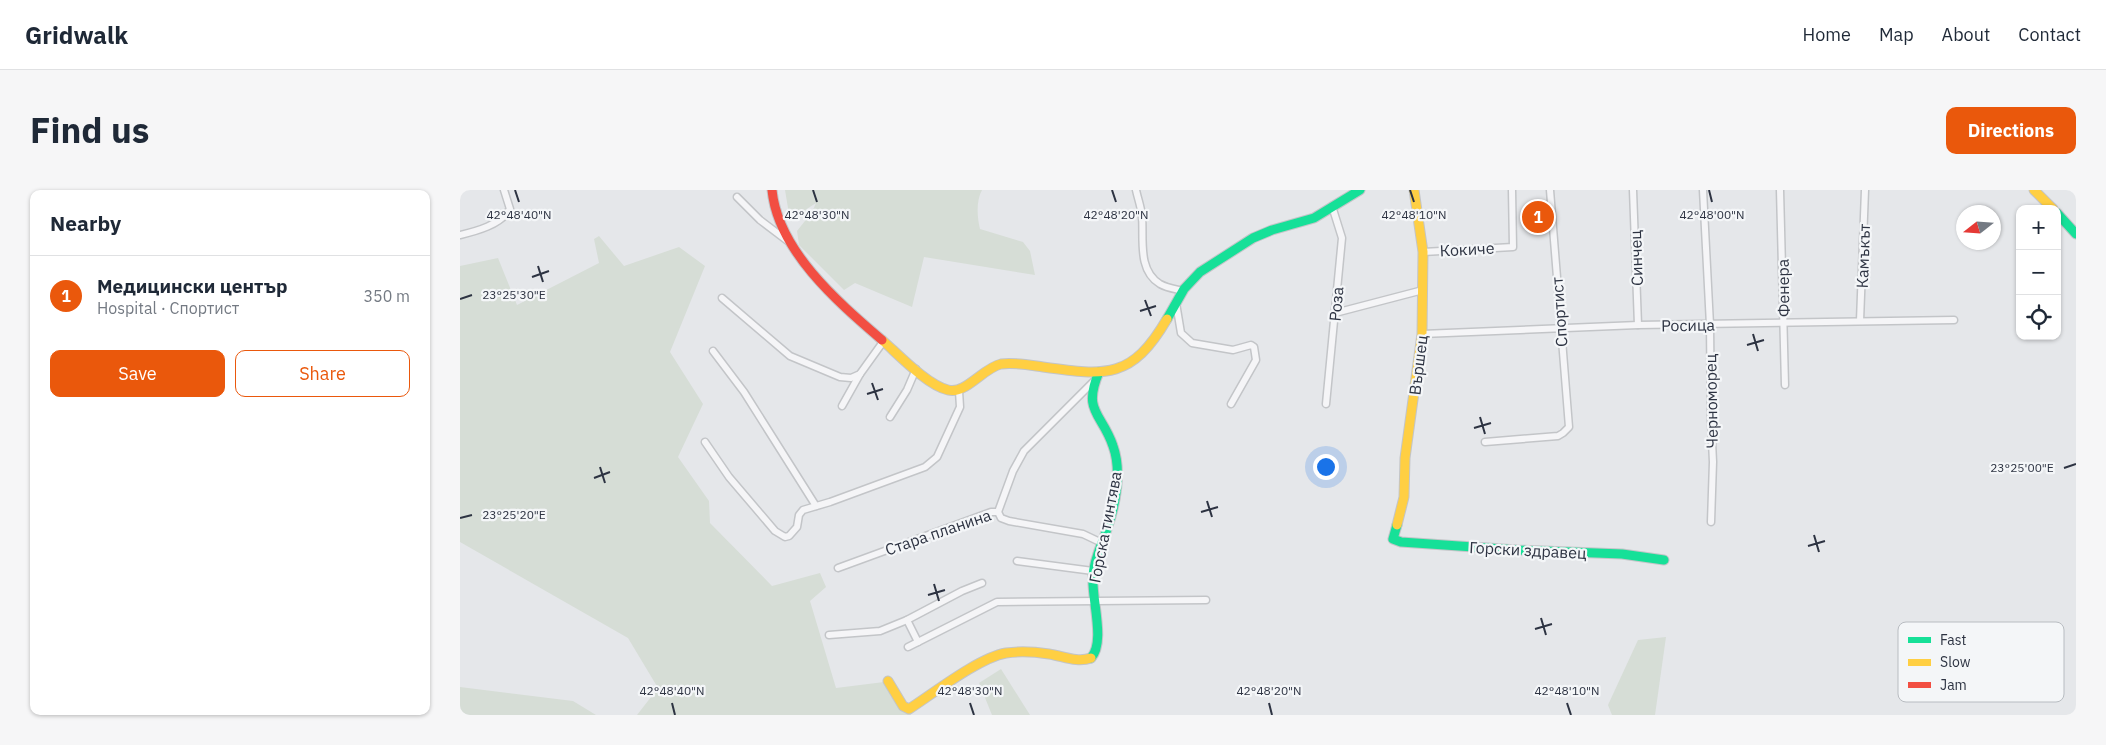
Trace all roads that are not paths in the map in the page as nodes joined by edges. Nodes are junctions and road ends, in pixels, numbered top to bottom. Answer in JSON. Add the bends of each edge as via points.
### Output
{"nodes":[{"id":1,"x":504,"y":190,"type":"edge"},
{"id":2,"x":772,"y":190,"type":"edge"},
{"id":3,"x":1136,"y":190,"type":"edge"},
{"id":4,"x":1360,"y":190,"type":"edge"},
{"id":5,"x":1414,"y":190,"type":"edge"},
{"id":6,"x":1512,"y":190,"type":"edge"},
{"id":7,"x":1550,"y":190,"type":"edge"},
{"id":8,"x":1633,"y":190,"type":"edge"},
{"id":9,"x":1703,"y":190,"type":"edge"},
{"id":10,"x":1780,"y":190,"type":"edge"},
{"id":11,"x":1865,"y":190,"type":"edge"},
{"id":12,"x":2034,"y":190,"type":"edge"},
{"id":13,"x":737,"y":197,"type":"dead end"},
{"id":14,"x":2049,"y":205,"type":"edge"},
{"id":15,"x":1332,"y":206,"type":"junction"},
{"id":16,"x":2061,"y":217,"type":"edge"},
{"id":17,"x":2076,"y":234,"type":"edge"},
{"id":18,"x":460,"y":235,"type":"edge"},
{"id":19,"x":790,"y":242,"type":"junction"},
{"id":20,"x":1423,"y":252,"type":"junction"},
{"id":21,"x":1423,"y":290,"type":"junction"},
{"id":22,"x":1183,"y":291,"type":"junction"},
{"id":23,"x":722,"y":298,"type":"dead end"},
{"id":24,"x":1176,"y":303,"type":"junction"},
{"id":25,"x":1335,"y":313,"type":"junction"},
{"id":26,"x":1954,"y":320,"type":"dead end"},
{"id":27,"x":1860,"y":321,"type":"junction"},
{"id":28,"x":1784,"y":322,"type":"junction"},
{"id":29,"x":1638,"y":325,"type":"junction"},
{"id":30,"x":1710,"y":325,"type":"junction"},
{"id":31,"x":1560,"y":328,"type":"junction"},
{"id":32,"x":1422,"y":334,"type":"junction"},
{"id":33,"x":883,"y":342,"type":"junction"},
{"id":34,"x":713,"y":351,"type":"dead end"},
{"id":35,"x":916,"y":369,"type":"junction"},
{"id":36,"x":1099,"y":372,"type":"junction"},
{"id":37,"x":860,"y":374,"type":"junction"},
{"id":38,"x":1093,"y":382,"type":"junction"},
{"id":39,"x":1784,"y":385,"type":"dead end"},
{"id":40,"x":959,"y":391,"type":"junction"},
{"id":41,"x":1231,"y":404,"type":"dead end"},
{"id":42,"x":1326,"y":404,"type":"dead end"},
{"id":43,"x":842,"y":406,"type":"dead end"},
{"id":44,"x":890,"y":417,"type":"dead end"},
{"id":45,"x":705,"y":442,"type":"dead end"},
{"id":46,"x":1485,"y":442,"type":"dead end"},
{"id":47,"x":816,"y":506,"type":"junction"},
{"id":48,"x":998,"y":512,"type":"junction"},
{"id":49,"x":1710,"y":522,"type":"dead end"},
{"id":50,"x":1393,"y":539,"type":"joint"},
{"id":51,"x":1102,"y":543,"type":"junction"},
{"id":52,"x":1664,"y":560,"type":"dead end"},
{"id":53,"x":1017,"y":561,"type":"dead end"},
{"id":54,"x":838,"y":568,"type":"dead end"},
{"id":55,"x":1093,"y":571,"type":"junction"},
{"id":56,"x":982,"y":583,"type":"dead end"},
{"id":57,"x":1093,"y":600,"type":"junction"},
{"id":58,"x":1206,"y":600,"type":"dead end"},
{"id":59,"x":907,"y":620,"type":"junction"},
{"id":60,"x":829,"y":635,"type":"dead end"},
{"id":61,"x":918,"y":642,"type":"junction"},
{"id":62,"x":908,"y":647,"type":"dead end"},
{"id":63,"x":888,"y":681,"type":"dead end"}],
"edges":[{"from":1,"to":18,"type":"street","via":[[510,209],[506,215],[481,230]]},
{"from":2,"to":19,"type":"street","via":[[777,215]]},
{"from":3,"to":22,"type":"street","via":[[1148,270],[1161,284]]},
{"from":4,"to":15,"type":"street"},
{"from":5,"to":20,"type":"street","name":"Вършец"},
{"from":6,"to":20,"type":"street","name":"Кокиче","via":[[1513,247]]},
{"from":7,"to":31,"type":"street","name":"Спортист"},
{"from":8,"to":29,"type":"street","name":"Синчец"},
{"from":9,"to":30,"type":"street","name":"Черноморец"},
{"from":10,"to":28,"type":"street","name":"Фенера"},
{"from":11,"to":27,"type":"street","name":"Камъкът"},
{"from":12,"to":14,"type":"street"},
{"from":13,"to":19,"type":"street","via":[[780,237]]},
{"from":15,"to":22,"type":"street","via":[[1314,218],[1253,238],[1193,277]]},
{"from":15,"to":25,"type":"street","name":"Роза","via":[[1342,238]]},
{"from":16,"to":17,"type":"street"},
{"from":19,"to":33,"type":"street","via":[[830,292]]},
{"from":20,"to":21,"type":"street","name":"Вършец"},
{"from":21,"to":25,"type":"street"},
{"from":21,"to":32,"type":"street","name":"Вършец"},
{"from":22,"to":24,"type":"street"},
{"from":23,"to":37,"type":"street","via":[[790,356],[840,377],[851,378]]},
{"from":24,"to":36,"type":"street","via":[[1141,354],[1127,365]]},
{"from":24,"to":41,"type":"street","via":[[1181,334],[1192,344],[1233,350],[1254,347],[1256,360]]},
{"from":25,"to":42,"type":"street","name":"Роза"},
{"from":26,"to":27,"type":"street","name":"Росица"},
{"from":27,"to":28,"type":"street","name":"Росица"},
{"from":28,"to":30,"type":"street","name":"Росица"},
{"from":28,"to":39,"type":"street","name":"Фенера"},
{"from":29,"to":30,"type":"street","name":"Росица"},
{"from":29,"to":31,"type":"street","name":"Росица"},
{"from":30,"to":49,"type":"street","name":"Черноморец","via":[[1713,462]]},
{"from":31,"to":32,"type":"street","name":"Росица"},
{"from":31,"to":46,"type":"street","name":"Спортист","via":[[1569,427],[1558,436]]},
{"from":32,"to":50,"type":"street","name":"Вършец","via":[[1405,458],[1404,497]]},
{"from":33,"to":35,"type":"street"},
{"from":33,"to":37,"type":"street"},
{"from":34,"to":47,"type":"street","via":[[744,392]]},
{"from":35,"to":40,"type":"street","via":[[946,390]]},
{"from":35,"to":44,"type":"street"},
{"from":36,"to":38,"type":"street"},
{"from":36,"to":40,"type":"street","via":[[1002,364],[984,370]]},
{"from":37,"to":43,"type":"street"},
{"from":38,"to":48,"type":"street","name":"Стара планина","via":[[1024,451]]},
{"from":38,"to":51,"type":"street","name":"Горска тинтява","via":[[1095,413],[1110,437],[1118,472],[1108,528]]},
{"from":40,"to":47,"type":"street","via":[[960,407],[934,460],[925,467]]},
{"from":45,"to":47,"type":"street","via":[[748,500],[781,535],[793,534],[801,512]]},
{"from":48,"to":51,"type":"street","via":[[1001,518],[1009,521],[1083,534]]},
{"from":48,"to":54,"type":"street","name":"Стара планина","via":[[990,512]]},
{"from":50,"to":52,"type":"street","name":"Горски здравец","via":[[1484,548],[1622,554]]},
{"from":51,"to":55,"type":"street","name":"Горска тинтява"},
{"from":53,"to":55,"type":"street"},
{"from":55,"to":57,"type":"street","name":"Горска тинтява"},
{"from":56,"to":59,"type":"street"},
{"from":57,"to":58,"type":"street"},
{"from":57,"to":61,"type":"street","via":[[997,602]]},
{"from":57,"to":63,"type":"street","name":"Горска тинтява","via":[[1098,632],[1092,658],[1005,653],[909,709],[903,706]]},
{"from":59,"to":60,"type":"street","via":[[880,631]]},
{"from":59,"to":61,"type":"street"},
{"from":61,"to":62,"type":"street"}]}
